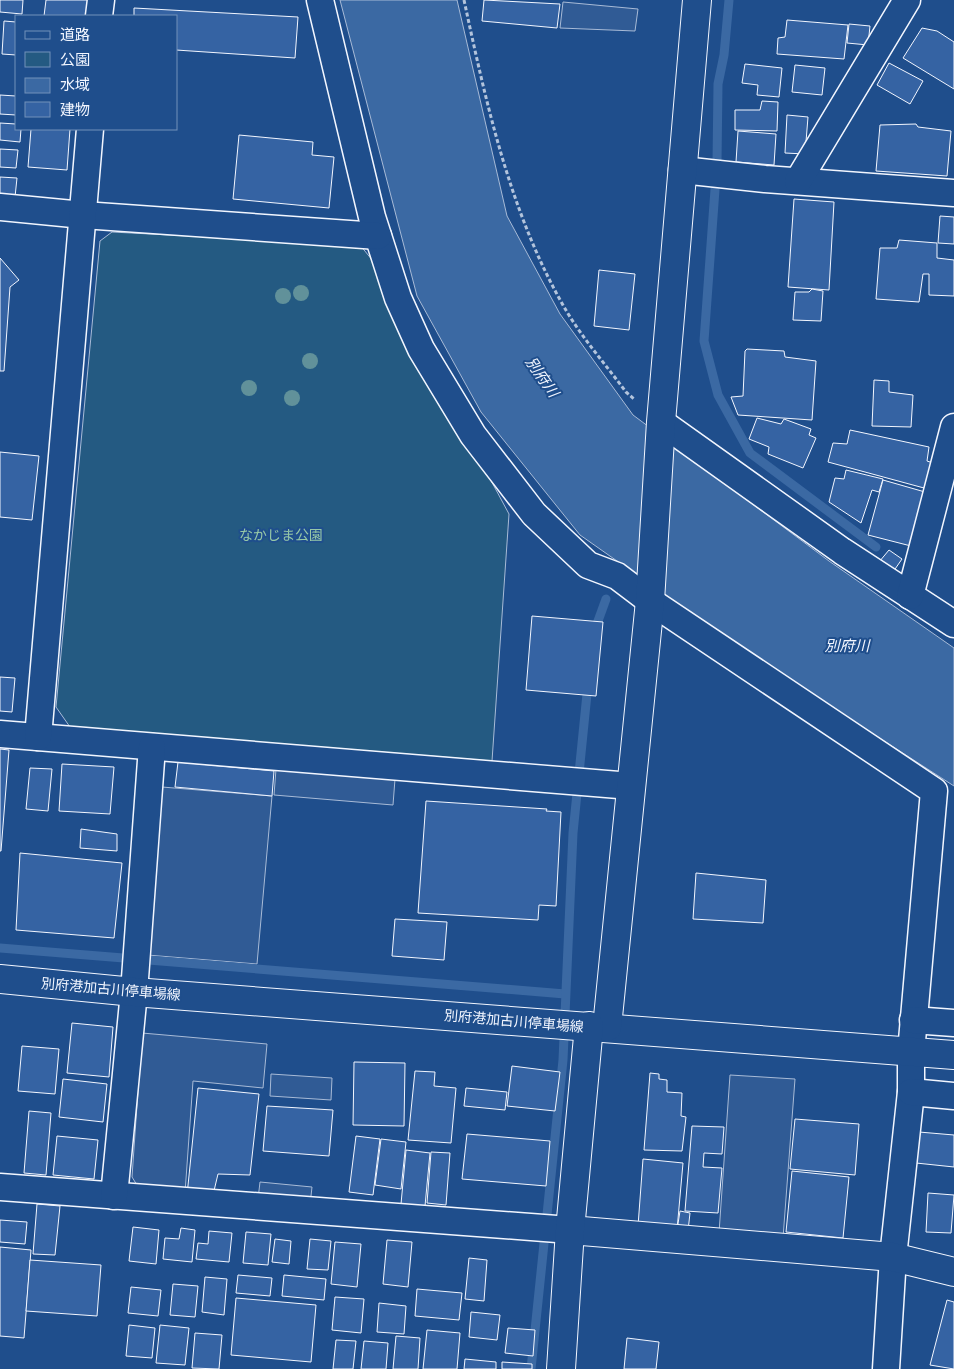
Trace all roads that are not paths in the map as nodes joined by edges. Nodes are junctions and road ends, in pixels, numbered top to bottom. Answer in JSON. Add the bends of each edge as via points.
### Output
{"nodes":[{"id":1,"x":101,"y":0,"type":"edge"},
{"id":2,"x":320,"y":0,"type":"edge"},
{"id":3,"x":696,"y":0,"type":"edge"},
{"id":4,"x":907,"y":0,"type":"edge"},
{"id":5,"x":99,"y":15,"type":"edge"},
{"id":6,"x":90,"y":130,"type":"edge"},
{"id":7,"x":682,"y":170,"type":"junction"},
{"id":8,"x":798,"y":181,"type":"junction"},
{"id":9,"x":954,"y":193,"type":"edge"},
{"id":10,"x":0,"y":207,"type":"edge"},
{"id":11,"x":84,"y":215,"type":"junction"},
{"id":12,"x":378,"y":236,"type":"junction"},
{"id":13,"x":661,"y":422,"type":"junction"},
{"id":14,"x":954,"y":427,"type":"edge"},
{"id":15,"x":910,"y":596,"type":"junction"},
{"id":16,"x":650,"y":601,"type":"junction"},
{"id":17,"x":954,"y":624,"type":"edge"},
{"id":18,"x":0,"y":734,"type":"edge"},
{"id":19,"x":38,"y":737,"type":"junction"},
{"id":20,"x":152,"y":747,"type":"junction"},
{"id":21,"x":631,"y":786,"type":"junction"},
{"id":22,"x":0,"y":979,"type":"edge"},
{"id":23,"x":134,"y":992,"type":"junction"},
{"id":24,"x":913,"y":1020,"type":"junction"},
{"id":25,"x":954,"y":1023,"type":"edge"},
{"id":26,"x":593,"y":1026,"type":"junction"},
{"id":27,"x":910,"y":1052,"type":"junction"},
{"id":28,"x":954,"y":1055,"type":"edge"},
{"id":29,"x":911,"y":1092,"type":"junction"},
{"id":30,"x":954,"y":1096,"type":"edge"},
{"id":31,"x":0,"y":1187,"type":"edge"},
{"id":32,"x":114,"y":1196,"type":"junction"},
{"id":33,"x":568,"y":1230,"type":"junction"},
{"id":34,"x":893,"y":1258,"type":"junction"},
{"id":35,"x":954,"y":1272,"type":"edge"},
{"id":36,"x":561,"y":1369,"type":"edge"},
{"id":37,"x":886,"y":1369,"type":"edge"}],
"edges":[{"from":1,"to":5,"type":"street"},
{"from":2,"to":12,"type":"street"},
{"from":3,"to":7,"type":"street"},
{"from":4,"to":8,"type":"street"},
{"from":6,"to":11,"type":"street"},
{"from":7,"to":8,"type":"street"},
{"from":7,"to":13,"type":"street"},
{"from":8,"to":9,"type":"street"},
{"from":10,"to":11,"type":"street"},
{"from":11,"to":12,"type":"street"},
{"from":11,"to":19,"type":"street"},
{"from":12,"to":16,"type":"street","via":[[398,298],[421,349],[473,435],[534,514],[588,565],[617,576]]},
{"from":13,"to":15,"type":"street"},
{"from":13,"to":16,"type":"street"},
{"from":14,"to":15,"type":"street"},
{"from":15,"to":17,"type":"street"},
{"from":16,"to":21,"type":"street"},
{"from":16,"to":24,"type":"street","via":[[934,791]]},
{"from":18,"to":19,"type":"street"},
{"from":19,"to":20,"type":"street"},
{"from":20,"to":21,"type":"street"},
{"from":20,"to":23,"type":"street"},
{"from":21,"to":26,"type":"street"},
{"from":22,"to":23,"type":"street","name":"別府港加古川停車場線"},
{"from":23,"to":26,"type":"street","name":"別府港加古川停車場線"},
{"from":23,"to":32,"type":"street"},
{"from":24,"to":25,"type":"street"},
{"from":24,"to":27,"type":"street"},
{"from":26,"to":27,"type":"street"},
{"from":26,"to":33,"type":"street","name":"別府港加古川停車場線"},
{"from":27,"to":28,"type":"street"},
{"from":27,"to":29,"type":"street"},
{"from":29,"to":30,"type":"street"},
{"from":29,"to":34,"type":"street"},
{"from":31,"to":32,"type":"street"},
{"from":32,"to":33,"type":"street"},
{"from":33,"to":34,"type":"street"},
{"from":33,"to":36,"type":"street","name":"別府港加古川停車場線"},
{"from":34,"to":35,"type":"street"},
{"from":34,"to":37,"type":"street"}]}
